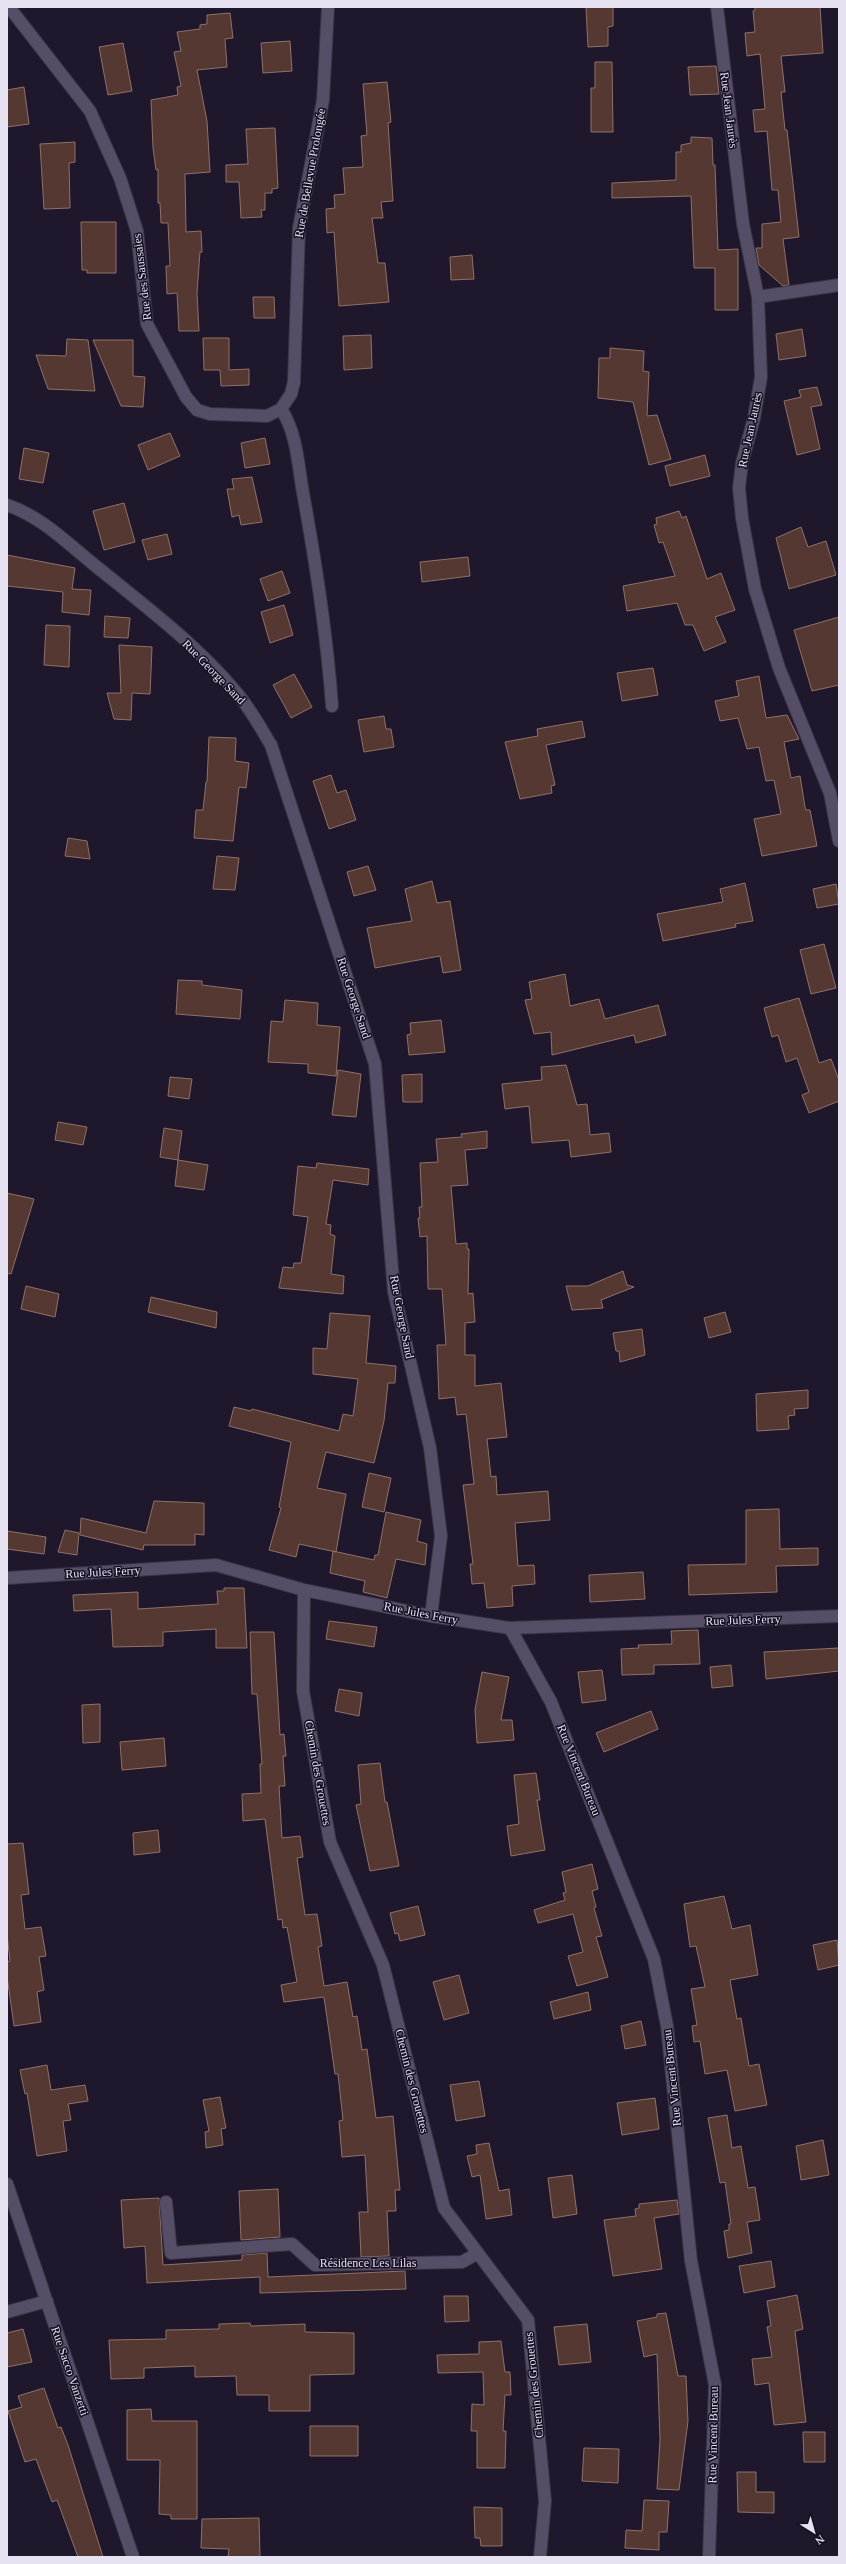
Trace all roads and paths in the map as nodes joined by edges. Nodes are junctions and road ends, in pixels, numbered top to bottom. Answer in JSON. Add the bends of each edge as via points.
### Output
{"nodes":[{"id":1,"x":9,"y":7,"type":"edge"},
{"id":2,"x":328,"y":7,"type":"edge"},
{"id":3,"x":717,"y":7,"type":"edge"},
{"id":4,"x":839,"y":285,"type":"edge"},
{"id":5,"x":758,"y":297,"type":"junction"},
{"id":6,"x":282,"y":409,"type":"junction"},
{"id":7,"x":7,"y":505,"type":"edge"},
{"id":8,"x":332,"y":706,"type":"dead end"},
{"id":9,"x":839,"y":841,"type":"edge"},
{"id":10,"x":7,"y":1578,"type":"edge"},
{"id":11,"x":304,"y":1590,"type":"junction"},
{"id":12,"x":431,"y":1616,"type":"junction"},
{"id":13,"x":839,"y":1616,"type":"edge"},
{"id":14,"x":510,"y":1628,"type":"junction"},
{"id":15,"x":7,"y":2184,"type":"edge"},
{"id":16,"x":166,"y":2202,"type":"dead end"},
{"id":17,"x":478,"y":2253,"type":"junction"},
{"id":18,"x":47,"y":2301,"type":"junction"},
{"id":19,"x":7,"y":2312,"type":"edge"},
{"id":20,"x":133,"y":2557,"type":"edge"},
{"id":21,"x":540,"y":2557,"type":"edge"},
{"id":22,"x":709,"y":2557,"type":"edge"}],
"edges":[{"from":1,"to":6,"type":"street","name":"Rue des Saussaies","via":[[90,111],[120,178],[137,231],[147,324],[186,397],[197,410],[210,414],[267,416]]},
{"from":2,"to":6,"type":"street","name":"Rue de Bellevue Prolongée","via":[[323,100],[299,228],[294,382],[291,394]]},
{"from":3,"to":5,"type":"street","name":"Rue Jean Jaurès","via":[[743,224]]},
{"from":4,"to":5,"type":"street"},
{"from":5,"to":9,"type":"street","name":"Rue Jean Jaurès","via":[[761,376],[754,418],[742,463],[739,488],[742,518],[755,589],[779,668],[830,793]]},
{"from":6,"to":8,"type":"street","via":[[292,433],[313,548]]},
{"from":7,"to":12,"type":"street","name":"Rue George Sand","via":[[26,511],[55,532],[199,653],[236,692],[271,745],[375,1064],[394,1292],[430,1448],[441,1536]]},
{"from":10,"to":11,"type":"street","name":"Rue Jules Ferry","via":[[216,1565]]},
{"from":11,"to":12,"type":"street","name":"Rue Jules Ferry"},
{"from":11,"to":17,"type":"street","name":"Chemin des Grouettes","via":[[303,1691],[330,1842],[383,1965],[444,2208]]},
{"from":12,"to":14,"type":"street","name":"Rue Jules Ferry"},
{"from":13,"to":14,"type":"street","name":"Rue Jules Ferry"},
{"from":14,"to":22,"type":"street","name":"Rue Vincent Bureau","via":[[551,1702],[654,1960],[667,2026],[690,2260],[715,2384]]},
{"from":15,"to":18,"type":"street","name":"Rue Sacco Vanzetti"},
{"from":16,"to":17,"type":"street","name":"Résidence Les Lilas","via":[[171,2253],[292,2244],[315,2265],[462,2262]]},
{"from":17,"to":21,"type":"street","name":"Chemin des Grouettes","via":[[528,2320],[545,2501]]},
{"from":18,"to":19,"type":"street"},
{"from":18,"to":20,"type":"street","name":"Rue Sacco Vanzetti"}]}
